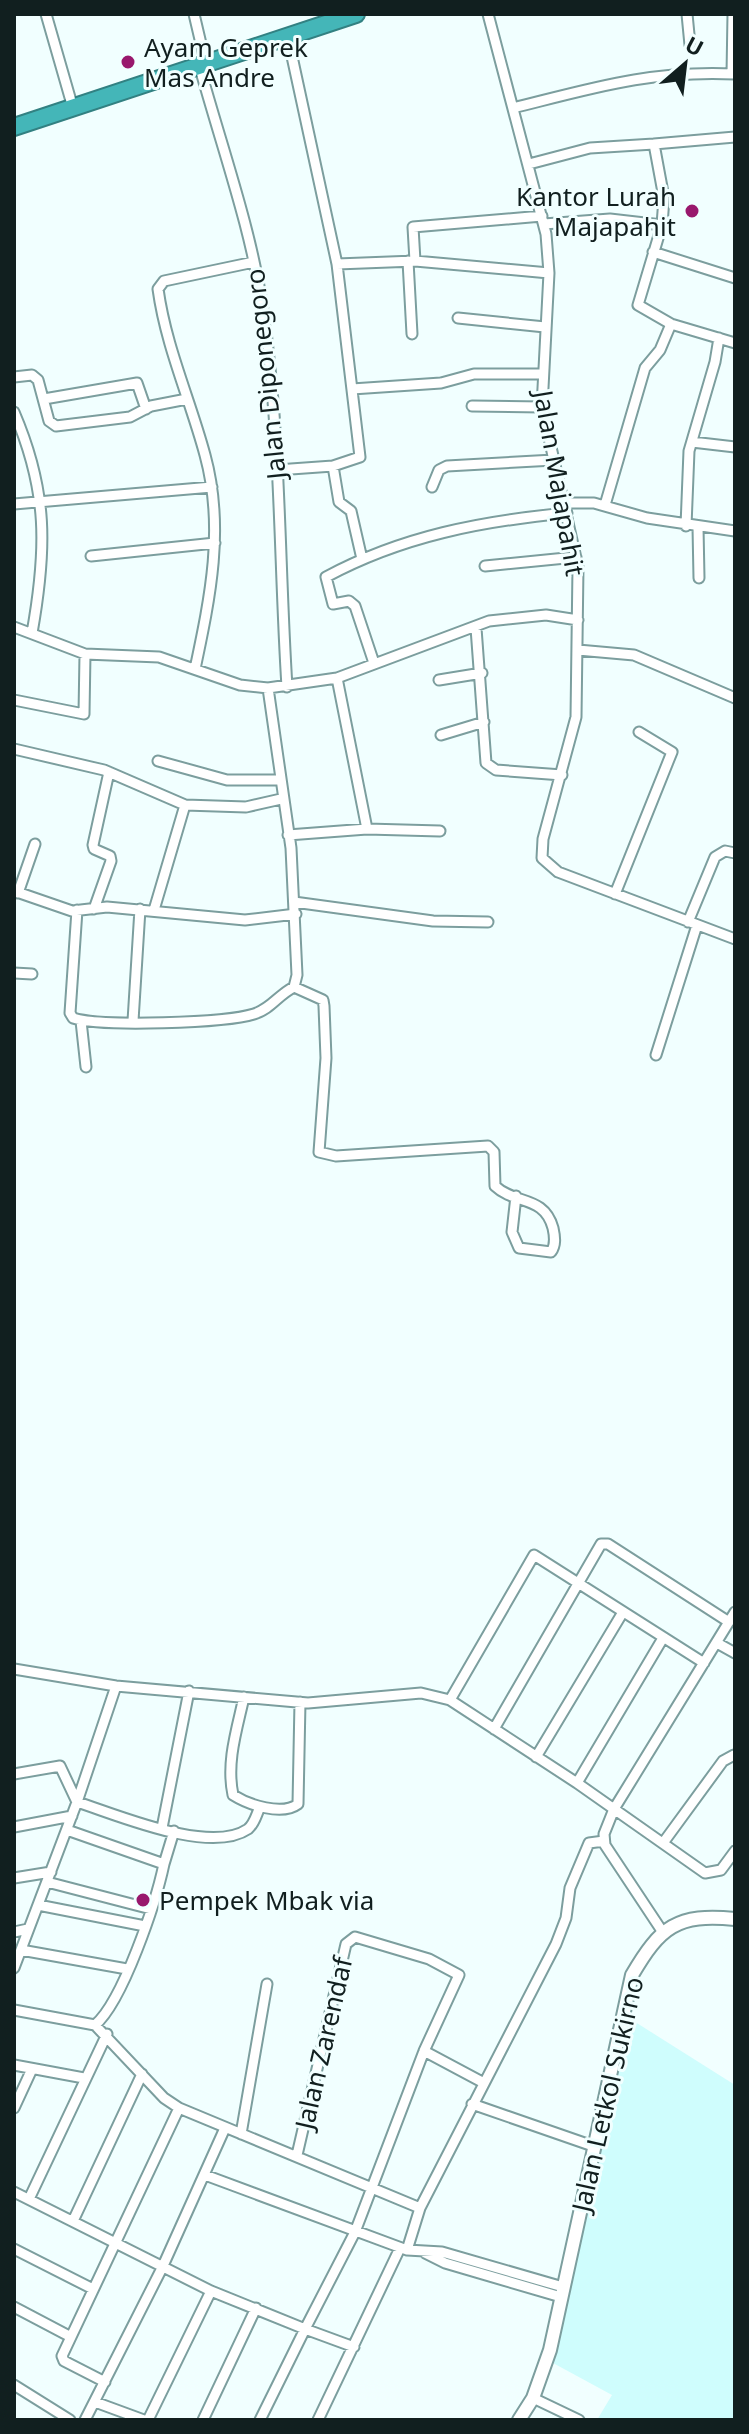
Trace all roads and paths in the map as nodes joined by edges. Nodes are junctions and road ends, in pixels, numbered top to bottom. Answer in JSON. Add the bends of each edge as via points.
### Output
{"nodes":[{"id":1,"x":46,"y":14,"type":"edge"},
{"id":2,"x":194,"y":14,"type":"edge"},
{"id":3,"x":356,"y":14,"type":"edge"},
{"id":4,"x":488,"y":14,"type":"edge"},
{"id":5,"x":687,"y":14,"type":"edge"},
{"id":6,"x":733,"y":14,"type":"edge"},
{"id":7,"x":288,"y":38,"type":"junction"},
{"id":8,"x":690,"y":45,"type":"dead end"},
{"id":9,"x":203,"y":67,"type":"junction"},
{"id":10,"x":733,"y":74,"type":"edge"},
{"id":11,"x":73,"y":108,"type":"junction"},
{"id":12,"x":513,"y":108,"type":"junction"},
{"id":13,"x":14,"y":127,"type":"edge"},
{"id":14,"x":735,"y":137,"type":"edge"},
{"id":15,"x":654,"y":144,"type":"junction"},
{"id":16,"x":529,"y":164,"type":"junction"},
{"id":17,"x":543,"y":220,"type":"junction"},
{"id":18,"x":662,"y":225,"type":"junction"},
{"id":19,"x":653,"y":252,"type":"junction"},
{"id":20,"x":411,"y":261,"type":"junction"},
{"id":21,"x":254,"y":262,"type":"junction"},
{"id":22,"x":337,"y":264,"type":"junction"},
{"id":23,"x":549,"y":273,"type":"junction"},
{"id":24,"x":735,"y":278,"type":"edge"},
{"id":25,"x":458,"y":318,"type":"dead end"},
{"id":26,"x":671,"y":324,"type":"junction"},
{"id":27,"x":545,"y":327,"type":"junction"},
{"id":28,"x":412,"y":334,"type":"dead end"},
{"id":29,"x":719,"y":338,"type":"junction"},
{"id":30,"x":735,"y":343,"type":"edge"},
{"id":31,"x":542,"y":374,"type":"junction"},
{"id":32,"x":14,"y":377,"type":"edge"},
{"id":33,"x":352,"y":389,"type":"junction"},
{"id":34,"x":44,"y":399,"type":"junction"},
{"id":35,"x":187,"y":399,"type":"junction"},
{"id":36,"x":472,"y":406,"type":"dead end"},
{"id":37,"x":542,"y":407,"type":"junction"},
{"id":38,"x":146,"y":409,"type":"junction"},
{"id":39,"x":14,"y":412,"type":"edge"},
{"id":40,"x":692,"y":442,"type":"junction"},
{"id":41,"x":735,"y":447,"type":"edge"},
{"id":42,"x":554,"y":460,"type":"junction"},
{"id":43,"x":333,"y":466,"type":"junction"},
{"id":44,"x":277,"y":470,"type":"junction"},
{"id":45,"x":212,"y":487,"type":"junction"},
{"id":46,"x":432,"y":487,"type":"dead end"},
{"id":47,"x":41,"y":502,"type":"junction"},
{"id":48,"x":14,"y":504,"type":"edge"},
{"id":49,"x":605,"y":505,"type":"junction"},
{"id":50,"x":566,"y":508,"type":"junction"},
{"id":51,"x":686,"y":526,"type":"junction"},
{"id":52,"x":698,"y":527,"type":"junction"},
{"id":53,"x":735,"y":531,"type":"edge"},
{"id":54,"x":215,"y":543,"type":"junction"},
{"id":55,"x":91,"y":556,"type":"dead end"},
{"id":56,"x":576,"y":557,"type":"junction"},
{"id":57,"x":362,"y":559,"type":"junction"},
{"id":58,"x":485,"y":566,"type":"dead end"},
{"id":59,"x":699,"y":578,"type":"dead end"},
{"id":60,"x":578,"y":620,"type":"junction"},
{"id":61,"x":14,"y":627,"type":"edge"},
{"id":62,"x":476,"y":628,"type":"junction"},
{"id":63,"x":32,"y":633,"type":"junction"},
{"id":64,"x":578,"y":650,"type":"junction"},
{"id":65,"x":85,"y":654,"type":"junction"},
{"id":66,"x":374,"y":663,"type":"junction"},
{"id":67,"x":195,"y":669,"type":"junction"},
{"id":68,"x":482,"y":673,"type":"junction"},
{"id":69,"x":337,"y":678,"type":"junction"},
{"id":70,"x":439,"y":680,"type":"dead end"},
{"id":71,"x":287,"y":687,"type":"junction"},
{"id":72,"x":268,"y":688,"type":"junction"},
{"id":73,"x":735,"y":698,"type":"edge"},
{"id":74,"x":14,"y":700,"type":"edge"},
{"id":75,"x":484,"y":722,"type":"junction"},
{"id":76,"x":639,"y":732,"type":"dead end"},
{"id":77,"x":441,"y":735,"type":"dead end"},
{"id":78,"x":14,"y":749,"type":"edge"},
{"id":79,"x":158,"y":761,"type":"dead end"},
{"id":80,"x":109,"y":772,"type":"junction"},
{"id":81,"x":562,"y":775,"type":"junction"},
{"id":82,"x":279,"y":780,"type":"junction"},
{"id":83,"x":281,"y":799,"type":"junction"},
{"id":84,"x":185,"y":805,"type":"junction"},
{"id":85,"x":367,"y":829,"type":"junction"},
{"id":86,"x":440,"y":831,"type":"dead end"},
{"id":87,"x":288,"y":835,"type":"junction"},
{"id":88,"x":35,"y":844,"type":"dead end"},
{"id":89,"x":735,"y":853,"type":"edge"},
{"id":90,"x":16,"y":892,"type":"edge"},
{"id":91,"x":615,"y":894,"type":"junction"},
{"id":92,"x":294,"y":902,"type":"junction"},
{"id":93,"x":94,"y":909,"type":"junction"},
{"id":94,"x":140,"y":909,"type":"junction"},
{"id":95,"x":77,"y":910,"type":"junction"},
{"id":96,"x":154,"y":910,"type":"junction"},
{"id":97,"x":296,"y":914,"type":"junction"},
{"id":98,"x":488,"y":922,"type":"dead end"},
{"id":99,"x":692,"y":923,"type":"junction"},
{"id":100,"x":735,"y":939,"type":"edge"},
{"id":101,"x":14,"y":973,"type":"edge"},
{"id":102,"x":32,"y":974,"type":"dead end"},
{"id":103,"x":294,"y":987,"type":"junction"},
{"id":104,"x":81,"y":1021,"type":"junction"},
{"id":105,"x":133,"y":1021,"type":"junction"},
{"id":106,"x":656,"y":1055,"type":"dead end"},
{"id":107,"x":86,"y":1067,"type":"dead end"},
{"id":108,"x":516,"y":1196,"type":"junction"},
{"id":109,"x":579,"y":1583,"type":"junction"},
{"id":110,"x":623,"y":1612,"type":"junction"},
{"id":111,"x":735,"y":1612,"type":"edge"},
{"id":112,"x":729,"y":1622,"type":"junction"},
{"id":113,"x":663,"y":1638,"type":"junction"},
{"id":114,"x":717,"y":1643,"type":"junction"},
{"id":115,"x":735,"y":1653,"type":"edge"},
{"id":116,"x":704,"y":1663,"type":"junction"},
{"id":117,"x":14,"y":1669,"type":"edge"},
{"id":118,"x":116,"y":1686,"type":"junction"},
{"id":119,"x":189,"y":1691,"type":"junction"},
{"id":120,"x":244,"y":1697,"type":"junction"},
{"id":121,"x":450,"y":1700,"type":"junction"},
{"id":122,"x":300,"y":1702,"type":"junction"},
{"id":123,"x":494,"y":1729,"type":"junction"},
{"id":124,"x":735,"y":1755,"type":"edge"},
{"id":125,"x":536,"y":1757,"type":"junction"},
{"id":126,"x":14,"y":1774,"type":"edge"},
{"id":127,"x":577,"y":1783,"type":"junction"},
{"id":128,"x":77,"y":1802,"type":"junction"},
{"id":129,"x":260,"y":1807,"type":"junction"},
{"id":130,"x":614,"y":1809,"type":"junction"},
{"id":131,"x":72,"y":1816,"type":"junction"},
{"id":132,"x":14,"y":1827,"type":"edge"},
{"id":133,"x":162,"y":1828,"type":"junction"},
{"id":134,"x":67,"y":1830,"type":"junction"},
{"id":135,"x":174,"y":1831,"type":"junction"},
{"id":136,"x":604,"y":1841,"type":"junction"},
{"id":137,"x":663,"y":1843,"type":"junction"},
{"id":138,"x":735,"y":1851,"type":"edge"},
{"id":139,"x":164,"y":1864,"type":"junction"},
{"id":140,"x":51,"y":1872,"type":"junction"},
{"id":141,"x":14,"y":1878,"type":"edge"},
{"id":142,"x":47,"y":1882,"type":"junction"},
{"id":143,"x":38,"y":1905,"type":"junction"},
{"id":144,"x":151,"y":1909,"type":"junction"},
{"id":145,"x":735,"y":1919,"type":"edge"},
{"id":146,"x":145,"y":1926,"type":"junction"},
{"id":147,"x":28,"y":1929,"type":"junction"},
{"id":148,"x":662,"y":1931,"type":"junction"},
{"id":149,"x":14,"y":1932,"type":"edge"},
{"id":150,"x":21,"y":1950,"type":"junction"},
{"id":151,"x":14,"y":1968,"type":"edge"},
{"id":152,"x":127,"y":1969,"type":"junction"},
{"id":153,"x":267,"y":1984,"type":"dead end"},
{"id":154,"x":14,"y":2010,"type":"edge"},
{"id":155,"x":95,"y":2025,"type":"junction"},
{"id":156,"x":107,"y":2034,"type":"junction"},
{"id":157,"x":424,"y":2051,"type":"junction"},
{"id":158,"x":14,"y":2065,"type":"edge"},
{"id":159,"x":32,"y":2069,"type":"junction"},
{"id":160,"x":142,"y":2074,"type":"junction"},
{"id":161,"x":84,"y":2078,"type":"junction"},
{"id":162,"x":484,"y":2083,"type":"junction"},
{"id":163,"x":472,"y":2104,"type":"junction"},
{"id":164,"x":14,"y":2108,"type":"edge"},
{"id":165,"x":179,"y":2108,"type":"junction"},
{"id":166,"x":225,"y":2128,"type":"junction"},
{"id":167,"x":241,"y":2134,"type":"junction"},
{"id":168,"x":593,"y":2146,"type":"junction"},
{"id":169,"x":297,"y":2155,"type":"junction"},
{"id":170,"x":205,"y":2175,"type":"junction"},
{"id":171,"x":373,"y":2187,"type":"junction"},
{"id":172,"x":14,"y":2192,"type":"edge"},
{"id":173,"x":29,"y":2199,"type":"junction"},
{"id":174,"x":420,"y":2208,"type":"junction"},
{"id":175,"x":73,"y":2221,"type":"junction"},
{"id":176,"x":355,"y":2232,"type":"junction"},
{"id":177,"x":116,"y":2243,"type":"junction"},
{"id":178,"x":14,"y":2249,"type":"edge"},
{"id":179,"x":404,"y":2249,"type":"junction"},
{"id":180,"x":162,"y":2268,"type":"junction"},
{"id":181,"x":93,"y":2289,"type":"junction"},
{"id":182,"x":211,"y":2291,"type":"junction"},
{"id":183,"x":562,"y":2292,"type":"junction"},
{"id":184,"x":14,"y":2307,"type":"edge"},
{"id":185,"x":256,"y":2308,"type":"junction"},
{"id":186,"x":305,"y":2329,"type":"junction"},
{"id":187,"x":71,"y":2337,"type":"junction"},
{"id":188,"x":354,"y":2347,"type":"junction"},
{"id":189,"x":105,"y":2382,"type":"junction"},
{"id":190,"x":14,"y":2385,"type":"edge"},
{"id":191,"x":533,"y":2398,"type":"junction"},
{"id":192,"x":95,"y":2402,"type":"junction"},
{"id":193,"x":70,"y":2420,"type":"edge"},
{"id":194,"x":85,"y":2420,"type":"edge"},
{"id":195,"x":146,"y":2420,"type":"edge"},
{"id":196,"x":203,"y":2420,"type":"edge"},
{"id":197,"x":260,"y":2420,"type":"edge"},
{"id":198,"x":318,"y":2420,"type":"edge"},
{"id":199,"x":519,"y":2420,"type":"edge"},
{"id":200,"x":579,"y":2420,"type":"edge"}],
"edges":[{"from":1,"to":11,"type":"street"},
{"from":2,"to":9,"type":"street","name":"Jalan Diponegoro"},
{"from":3,"to":7,"type":"highway"},
{"from":4,"to":12,"type":"street","name":"Jalan Majapahit"},
{"from":5,"to":8,"type":"street"},
{"from":6,"to":10,"type":"street"},
{"from":7,"to":9,"type":"highway"},
{"from":7,"to":22,"type":"street"},
{"from":9,"to":11,"type":"highway"},
{"from":9,"to":21,"type":"street","name":"Jalan Diponegoro"},
{"from":10,"to":12,"type":"street","via":[[637,77]]},
{"from":11,"to":13,"type":"highway"},
{"from":12,"to":16,"type":"street","name":"Jalan Majapahit"},
{"from":14,"to":15,"type":"street"},
{"from":15,"to":16,"type":"street","via":[[590,148]]},
{"from":15,"to":18,"type":"street","via":[[664,198]]},
{"from":16,"to":17,"type":"street","name":"Jalan Majapahit"},
{"from":17,"to":18,"type":"street"},
{"from":17,"to":20,"type":"street","via":[[413,227]]},
{"from":17,"to":23,"type":"street","name":"Jalan Majapahit"},
{"from":18,"to":19,"type":"street"},
{"from":19,"to":24,"type":"street"},
{"from":19,"to":26,"type":"street","via":[[638,305]]},
{"from":20,"to":22,"type":"street"},
{"from":20,"to":23,"type":"street"},
{"from":20,"to":28,"type":"street"},
{"from":21,"to":35,"type":"street","via":[[159,285],[164,325]]},
{"from":21,"to":44,"type":"street","name":"Jalan Diponegoro","via":[[268,349]]},
{"from":22,"to":33,"type":"street"},
{"from":23,"to":27,"type":"street","name":"Jalan Majapahit"},
{"from":25,"to":27,"type":"street"},
{"from":26,"to":29,"type":"street"},
{"from":26,"to":49,"type":"street","via":[[645,368]]},
{"from":27,"to":31,"type":"street","name":"Jalan Majapahit"},
{"from":29,"to":30,"type":"street"},
{"from":29,"to":40,"type":"street"},
{"from":31,"to":33,"type":"street","via":[[474,374],[441,383]]},
{"from":31,"to":37,"type":"street","name":"Jalan Majapahit"},
{"from":32,"to":34,"type":"street","via":[[36,377]]},
{"from":33,"to":43,"type":"street","via":[[360,457]]},
{"from":34,"to":38,"type":"street","via":[[137,383]]},
{"from":34,"to":38,"type":"street","via":[[49,421],[56,426],[130,417]]},
{"from":35,"to":38,"type":"street"},
{"from":35,"to":45,"type":"street"},
{"from":36,"to":37,"type":"street"},
{"from":37,"to":42,"type":"street","name":"Jalan Majapahit"},
{"from":39,"to":47,"type":"street","via":[[34,460]]},
{"from":40,"to":41,"type":"street"},
{"from":40,"to":51,"type":"street"},
{"from":42,"to":46,"type":"street","via":[[447,466],[439,470]]},
{"from":42,"to":50,"type":"street","name":"Jalan Majapahit"},
{"from":43,"to":44,"type":"street"},
{"from":43,"to":57,"type":"street","via":[[339,502],[351,511]]},
{"from":44,"to":71,"type":"street","name":"Jalan Diponegoro"},
{"from":45,"to":47,"type":"street"},
{"from":45,"to":54,"type":"street"},
{"from":47,"to":48,"type":"street"},
{"from":47,"to":63,"type":"street","via":[[42,572]]},
{"from":49,"to":50,"type":"street"},
{"from":49,"to":51,"type":"street"},
{"from":50,"to":56,"type":"street","name":"Jalan Majapahit"},
{"from":50,"to":57,"type":"street","via":[[440,531]]},
{"from":51,"to":52,"type":"street"},
{"from":52,"to":53,"type":"street"},
{"from":52,"to":59,"type":"street"},
{"from":54,"to":55,"type":"street"},
{"from":54,"to":67,"type":"street"},
{"from":56,"to":58,"type":"street"},
{"from":56,"to":60,"type":"street","name":"Jalan Majapahit"},
{"from":57,"to":66,"type":"street","via":[[325,580],[333,604],[349,601],[355,606]]},
{"from":60,"to":62,"type":"street","via":[[543,615],[489,621]]},
{"from":60,"to":64,"type":"street","name":"Jalan Majapahit"},
{"from":61,"to":63,"type":"street"},
{"from":62,"to":66,"type":"street"},
{"from":62,"to":68,"type":"street"},
{"from":63,"to":65,"type":"street"},
{"from":64,"to":73,"type":"street","via":[[634,655]]},
{"from":64,"to":81,"type":"street","name":"Jalan Majapahit","via":[[576,717]]},
{"from":65,"to":67,"type":"street","via":[[159,657]]},
{"from":65,"to":74,"type":"street","via":[[84,714]]},
{"from":66,"to":69,"type":"street"},
{"from":67,"to":72,"type":"street","via":[[240,685]]},
{"from":68,"to":70,"type":"street"},
{"from":68,"to":75,"type":"street"},
{"from":69,"to":71,"type":"street"},
{"from":69,"to":85,"type":"street"},
{"from":71,"to":72,"type":"street"},
{"from":72,"to":82,"type":"street"},
{"from":75,"to":77,"type":"street"},
{"from":75,"to":81,"type":"street","via":[[485,760],[492,769]]},
{"from":76,"to":91,"type":"street","via":[[672,752]]},
{"from":78,"to":80,"type":"street"},
{"from":79,"to":82,"type":"street","via":[[227,780]]},
{"from":80,"to":84,"type":"street"},
{"from":80,"to":93,"type":"street","via":[[93,845],[111,861]]},
{"from":81,"to":91,"type":"street","name":"Jalan Majapahit","via":[[542,858],[558,872]]},
{"from":82,"to":83,"type":"street"},
{"from":83,"to":84,"type":"street","via":[[246,807]]},
{"from":83,"to":87,"type":"street"},
{"from":84,"to":96,"type":"street"},
{"from":85,"to":86,"type":"street"},
{"from":85,"to":87,"type":"street"},
{"from":87,"to":92,"type":"street"},
{"from":88,"to":90,"type":"street"},
{"from":89,"to":99,"type":"street","via":[[715,857]]},
{"from":90,"to":95,"type":"street"},
{"from":91,"to":99,"type":"street"},
{"from":92,"to":97,"type":"street"},
{"from":92,"to":98,"type":"street","via":[[433,921]]},
{"from":93,"to":94,"type":"street"},
{"from":93,"to":95,"type":"street"},
{"from":94,"to":96,"type":"street"},
{"from":94,"to":105,"type":"street"},
{"from":95,"to":104,"type":"street","via":[[70,1013]]},
{"from":96,"to":97,"type":"street","via":[[245,920]]},
{"from":97,"to":103,"type":"street"},
{"from":99,"to":100,"type":"street"},
{"from":99,"to":106,"type":"street"},
{"from":101,"to":102,"type":"street"},
{"from":103,"to":105,"type":"street","via":[[281,993],[270,1008],[252,1015]]},
{"from":103,"to":108,"type":"street","via":[[319,996],[324,1006],[319,1152],[336,1156],[488,1146],[494,1152],[495,1186]]},
{"from":104,"to":105,"type":"street"},
{"from":104,"to":107,"type":"street"},
{"from":108,"to":108,"type":"street","via":[[546,1211],[555,1241],[551,1252],[519,1248],[512,1232]]},
{"from":109,"to":110,"type":"street"},
{"from":109,"to":112,"type":"street","via":[[605,1543]]},
{"from":109,"to":121,"type":"street","via":[[533,1556]]},
{"from":109,"to":123,"type":"street"},
{"from":110,"to":113,"type":"street"},
{"from":110,"to":125,"type":"street"},
{"from":111,"to":112,"type":"street"},
{"from":112,"to":114,"type":"street"},
{"from":113,"to":116,"type":"street"},
{"from":113,"to":127,"type":"street"},
{"from":114,"to":115,"type":"street"},
{"from":114,"to":116,"type":"street"},
{"from":116,"to":130,"type":"street"},
{"from":117,"to":118,"type":"street"},
{"from":118,"to":119,"type":"street"},
{"from":118,"to":128,"type":"street"},
{"from":119,"to":120,"type":"street"},
{"from":119,"to":133,"type":"street"},
{"from":120,"to":122,"type":"street"},
{"from":120,"to":129,"type":"street","via":[[231,1785],[233,1795]]},
{"from":121,"to":122,"type":"street","via":[[421,1693]]},
{"from":121,"to":123,"type":"street"},
{"from":122,"to":129,"type":"street","via":[[298,1804],[291,1809]]},
{"from":123,"to":125,"type":"street"},
{"from":124,"to":137,"type":"street","via":[[723,1761]]},
{"from":125,"to":127,"type":"street"},
{"from":126,"to":128,"type":"street","via":[[60,1766]]},
{"from":127,"to":130,"type":"street"},
{"from":128,"to":131,"type":"street"},
{"from":128,"to":133,"type":"street"},
{"from":129,"to":135,"type":"street","via":[[251,1827],[232,1836]]},
{"from":130,"to":136,"type":"street"},
{"from":130,"to":137,"type":"street"},
{"from":131,"to":132,"type":"street"},
{"from":131,"to":134,"type":"street"},
{"from":133,"to":135,"type":"street"},
{"from":134,"to":139,"type":"street"},
{"from":134,"to":140,"type":"street"},
{"from":135,"to":139,"type":"street"},
{"from":136,"to":148,"type":"street"},
{"from":136,"to":162,"type":"street","via":[[589,1843],[570,1888],[556,1944]]},
{"from":137,"to":138,"type":"street","via":[[710,1874],[721,1870]]},
{"from":139,"to":144,"type":"street"},
{"from":140,"to":141,"type":"street"},
{"from":140,"to":142,"type":"street"},
{"from":142,"to":143,"type":"street"},
{"from":142,"to":144,"type":"street"},
{"from":143,"to":146,"type":"street"},
{"from":143,"to":147,"type":"street"},
{"from":144,"to":146,"type":"street"},
{"from":145,"to":148,"type":"main road","via":[[696,1920]]},
{"from":146,"to":152,"type":"street"},
{"from":147,"to":149,"type":"street"},
{"from":147,"to":150,"type":"street"},
{"from":148,"to":168,"type":"main road","name":"Jalan Letkol Sukirno","via":[[626,1990]]},
{"from":150,"to":151,"type":"street"},
{"from":150,"to":152,"type":"street"},
{"from":152,"to":155,"type":"street","via":[[110,2009]]},
{"from":153,"to":167,"type":"street"},
{"from":154,"to":155,"type":"street"},
{"from":155,"to":156,"type":"street"},
{"from":156,"to":160,"type":"street"},
{"from":156,"to":161,"type":"street"},
{"from":157,"to":162,"type":"street"},
{"from":157,"to":169,"type":"street","name":"Jalan Zarendaf","via":[[459,1975],[429,1959],[355,1937],[346,1944]]},
{"from":157,"to":171,"type":"street"},
{"from":158,"to":159,"type":"street"},
{"from":159,"to":161,"type":"street"},
{"from":159,"to":164,"type":"street"},
{"from":160,"to":165,"type":"street"},
{"from":160,"to":175,"type":"street"},
{"from":161,"to":173,"type":"street"},
{"from":162,"to":163,"type":"street"},
{"from":163,"to":168,"type":"street"},
{"from":163,"to":174,"type":"street"},
{"from":165,"to":166,"type":"street"},
{"from":165,"to":177,"type":"street"},
{"from":166,"to":167,"type":"street"},
{"from":166,"to":170,"type":"street"},
{"from":167,"to":169,"type":"street"},
{"from":168,"to":183,"type":"main road","name":"Jalan Letkol Sukirno"},
{"from":169,"to":171,"type":"street"},
{"from":170,"to":176,"type":"street"},
{"from":170,"to":180,"type":"street"},
{"from":171,"to":174,"type":"street"},
{"from":171,"to":176,"type":"street"},
{"from":172,"to":173,"type":"street"},
{"from":173,"to":175,"type":"street"},
{"from":174,"to":179,"type":"street"},
{"from":175,"to":177,"type":"street"},
{"from":176,"to":179,"type":"street"},
{"from":176,"to":186,"type":"street"},
{"from":177,"to":180,"type":"street"},
{"from":177,"to":181,"type":"street"},
{"from":178,"to":181,"type":"street"},
{"from":179,"to":183,"type":"street"},
{"from":179,"to":188,"type":"street"},
{"from":180,"to":182,"type":"street"},
{"from":180,"to":189,"type":"street"},
{"from":181,"to":187,"type":"street"},
{"from":182,"to":185,"type":"street"},
{"from":182,"to":195,"type":"street"},
{"from":183,"to":191,"type":"main road","name":"Jalan Letkol Sukirno"},
{"from":184,"to":187,"type":"street"},
{"from":185,"to":186,"type":"street"},
{"from":185,"to":196,"type":"street"},
{"from":186,"to":188,"type":"street"},
{"from":186,"to":197,"type":"street"},
{"from":187,"to":189,"type":"street","via":[[64,2361]]},
{"from":188,"to":198,"type":"street"},
{"from":189,"to":192,"type":"street"},
{"from":190,"to":193,"type":"street"},
{"from":191,"to":199,"type":"main road","name":"Jalan Letkol Sukirno"},
{"from":191,"to":200,"type":"street"},
{"from":192,"to":194,"type":"street"},
{"from":192,"to":195,"type":"street"}]}
